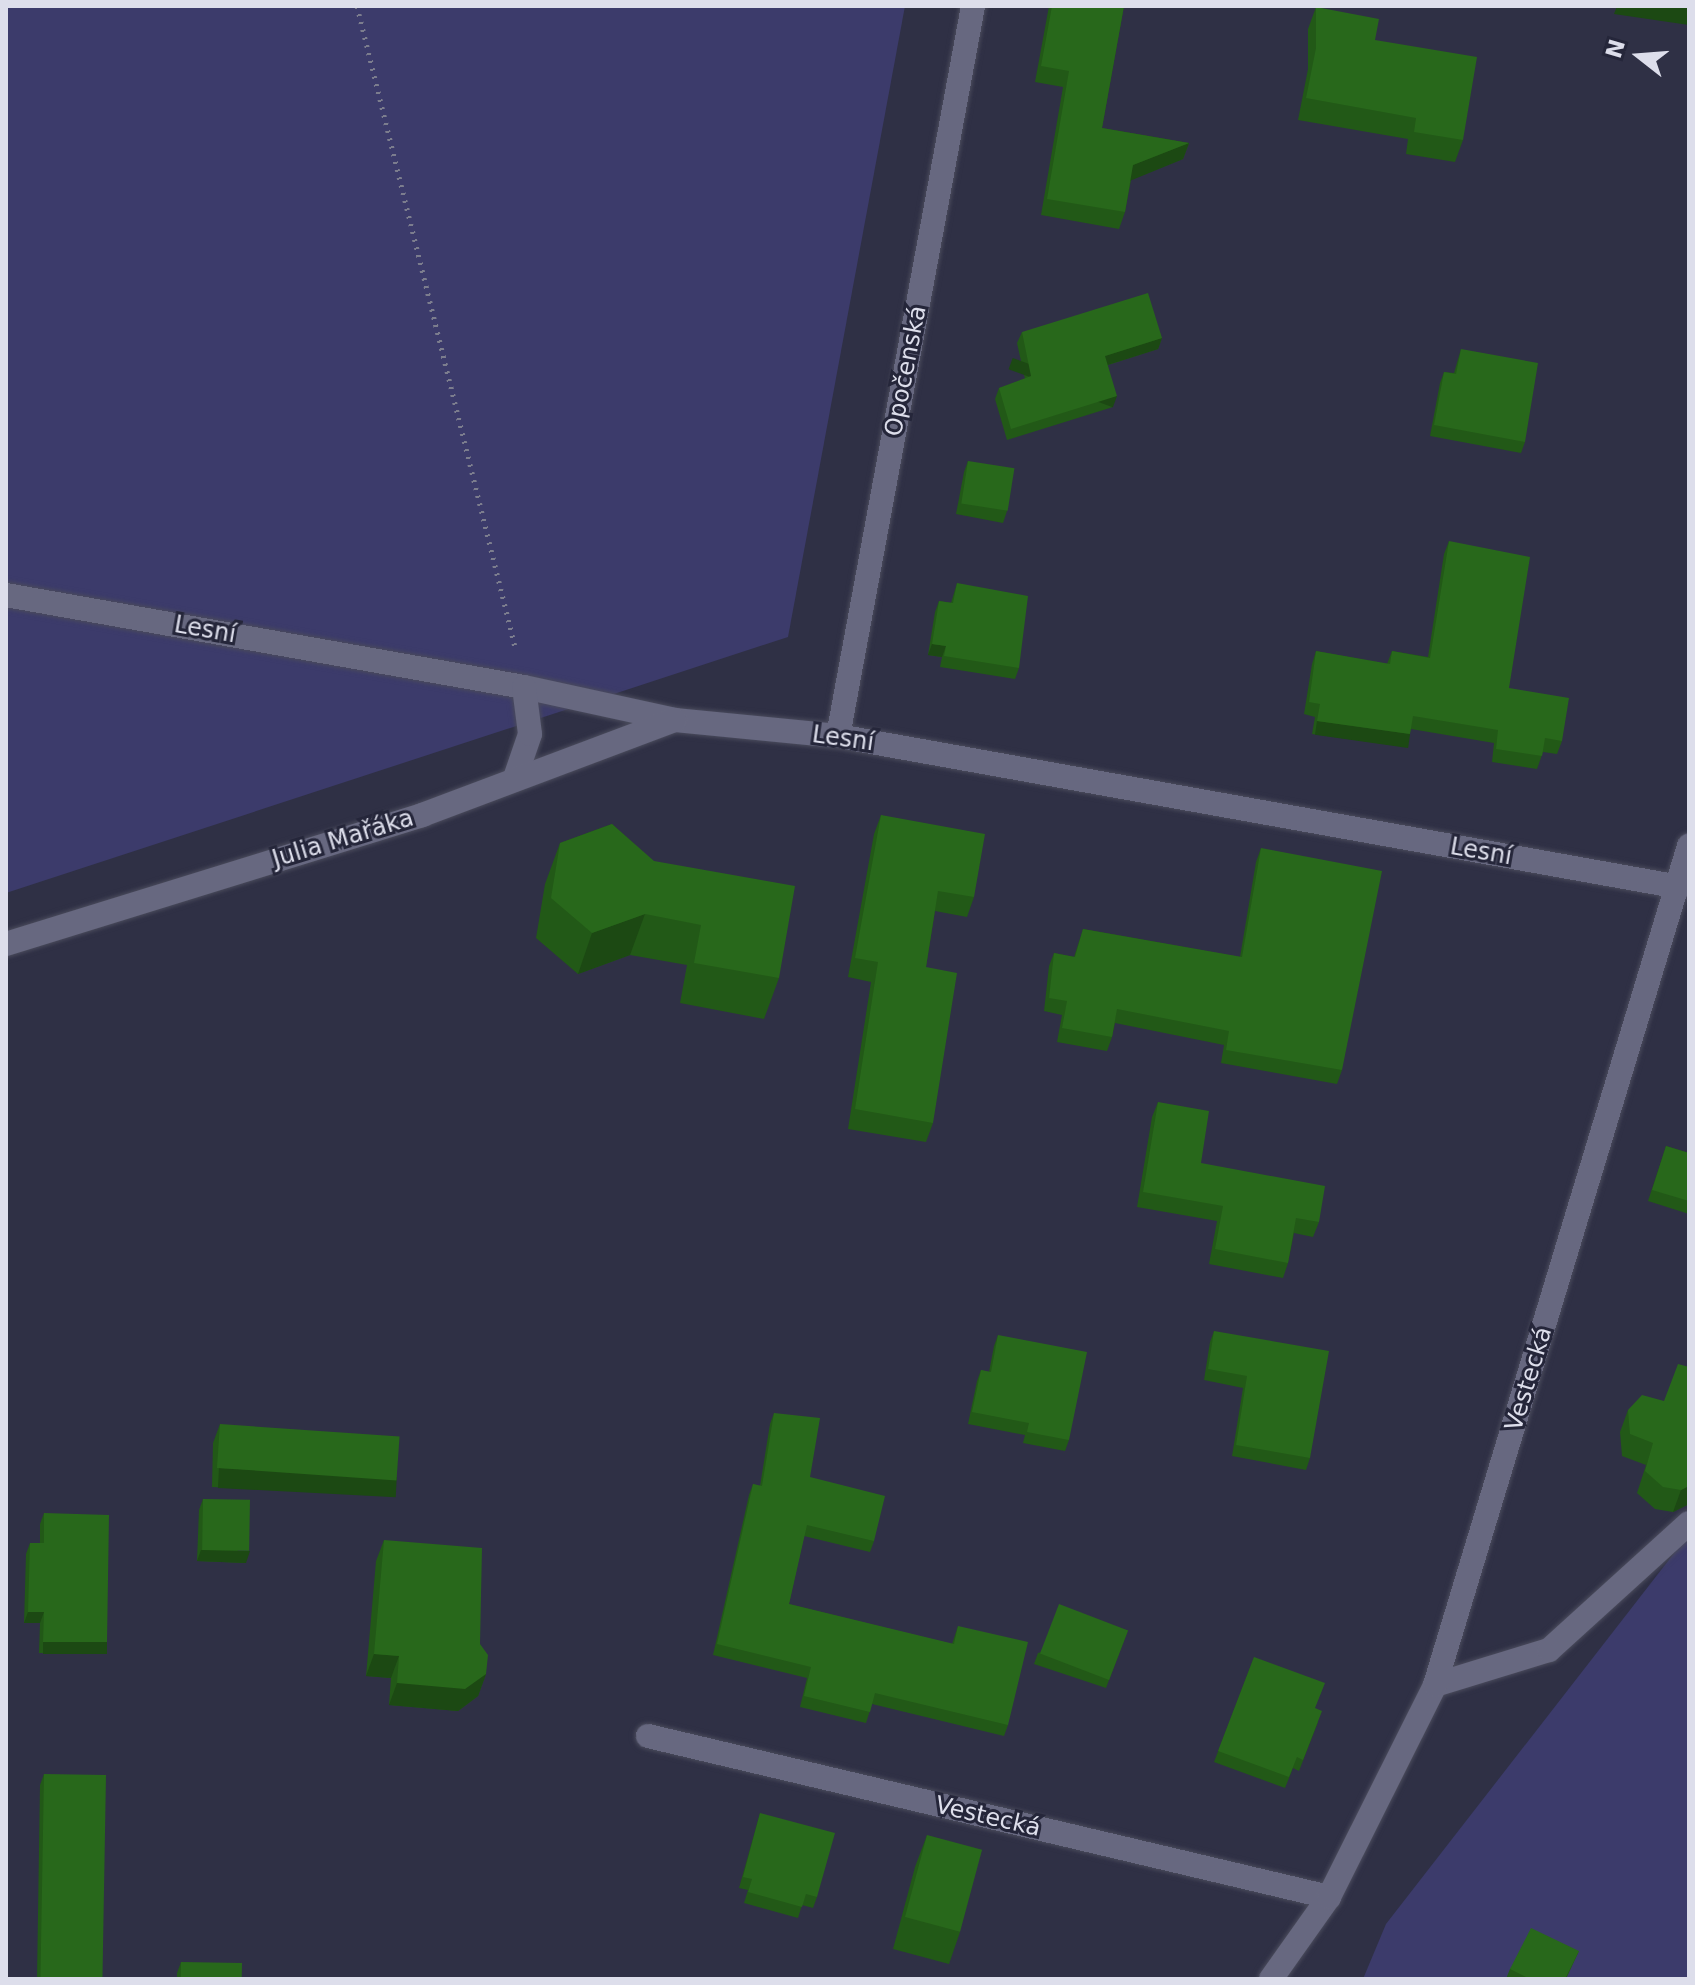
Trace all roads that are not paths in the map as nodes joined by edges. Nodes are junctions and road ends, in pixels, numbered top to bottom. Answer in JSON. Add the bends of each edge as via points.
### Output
{"nodes":[{"id":1,"x":973,"y":6,"type":"edge"},
{"id":2,"x":6,"y":595,"type":"edge"},
{"id":3,"x":524,"y":687,"type":"junction"},
{"id":4,"x":675,"y":720,"type":"junction"},
{"id":5,"x":838,"y":736,"type":"junction"},
{"id":6,"x":516,"y":775,"type":"junction"},
{"id":7,"x":1689,"y":846,"type":"edge"},
{"id":8,"x":1680,"y":887,"type":"junction"},
{"id":9,"x":6,"y":944,"type":"edge"},
{"id":10,"x":1689,"y":1523,"type":"edge"},
{"id":11,"x":1435,"y":1685,"type":"junction"},
{"id":12,"x":648,"y":1736,"type":"dead end"},
{"id":13,"x":1329,"y":1897,"type":"junction"},
{"id":14,"x":1271,"y":1979,"type":"edge"}],
"edges":[{"from":1,"to":5,"type":"street","name":"Opočenská"},
{"from":2,"to":3,"type":"street","name":"Lesní"},
{"from":3,"to":4,"type":"street","name":"Lesní"},
{"from":3,"to":6,"type":"street","via":[[530,734]]},
{"from":4,"to":5,"type":"street","name":"Lesní"},
{"from":4,"to":6,"type":"street","name":"Julia Mařáka"},
{"from":5,"to":8,"type":"street","name":"Lesní"},
{"from":6,"to":9,"type":"street","name":"Julia Mařáka","via":[[422,815]]},
{"from":7,"to":8,"type":"street","name":"Vestecká"},
{"from":8,"to":11,"type":"street","name":"Vestecká"},
{"from":10,"to":11,"type":"street","via":[[1549,1650]]},
{"from":11,"to":13,"type":"street","name":"Vestecká"},
{"from":12,"to":13,"type":"street","name":"Vestecká"},
{"from":13,"to":14,"type":"street","name":"Vestecká"}]}
